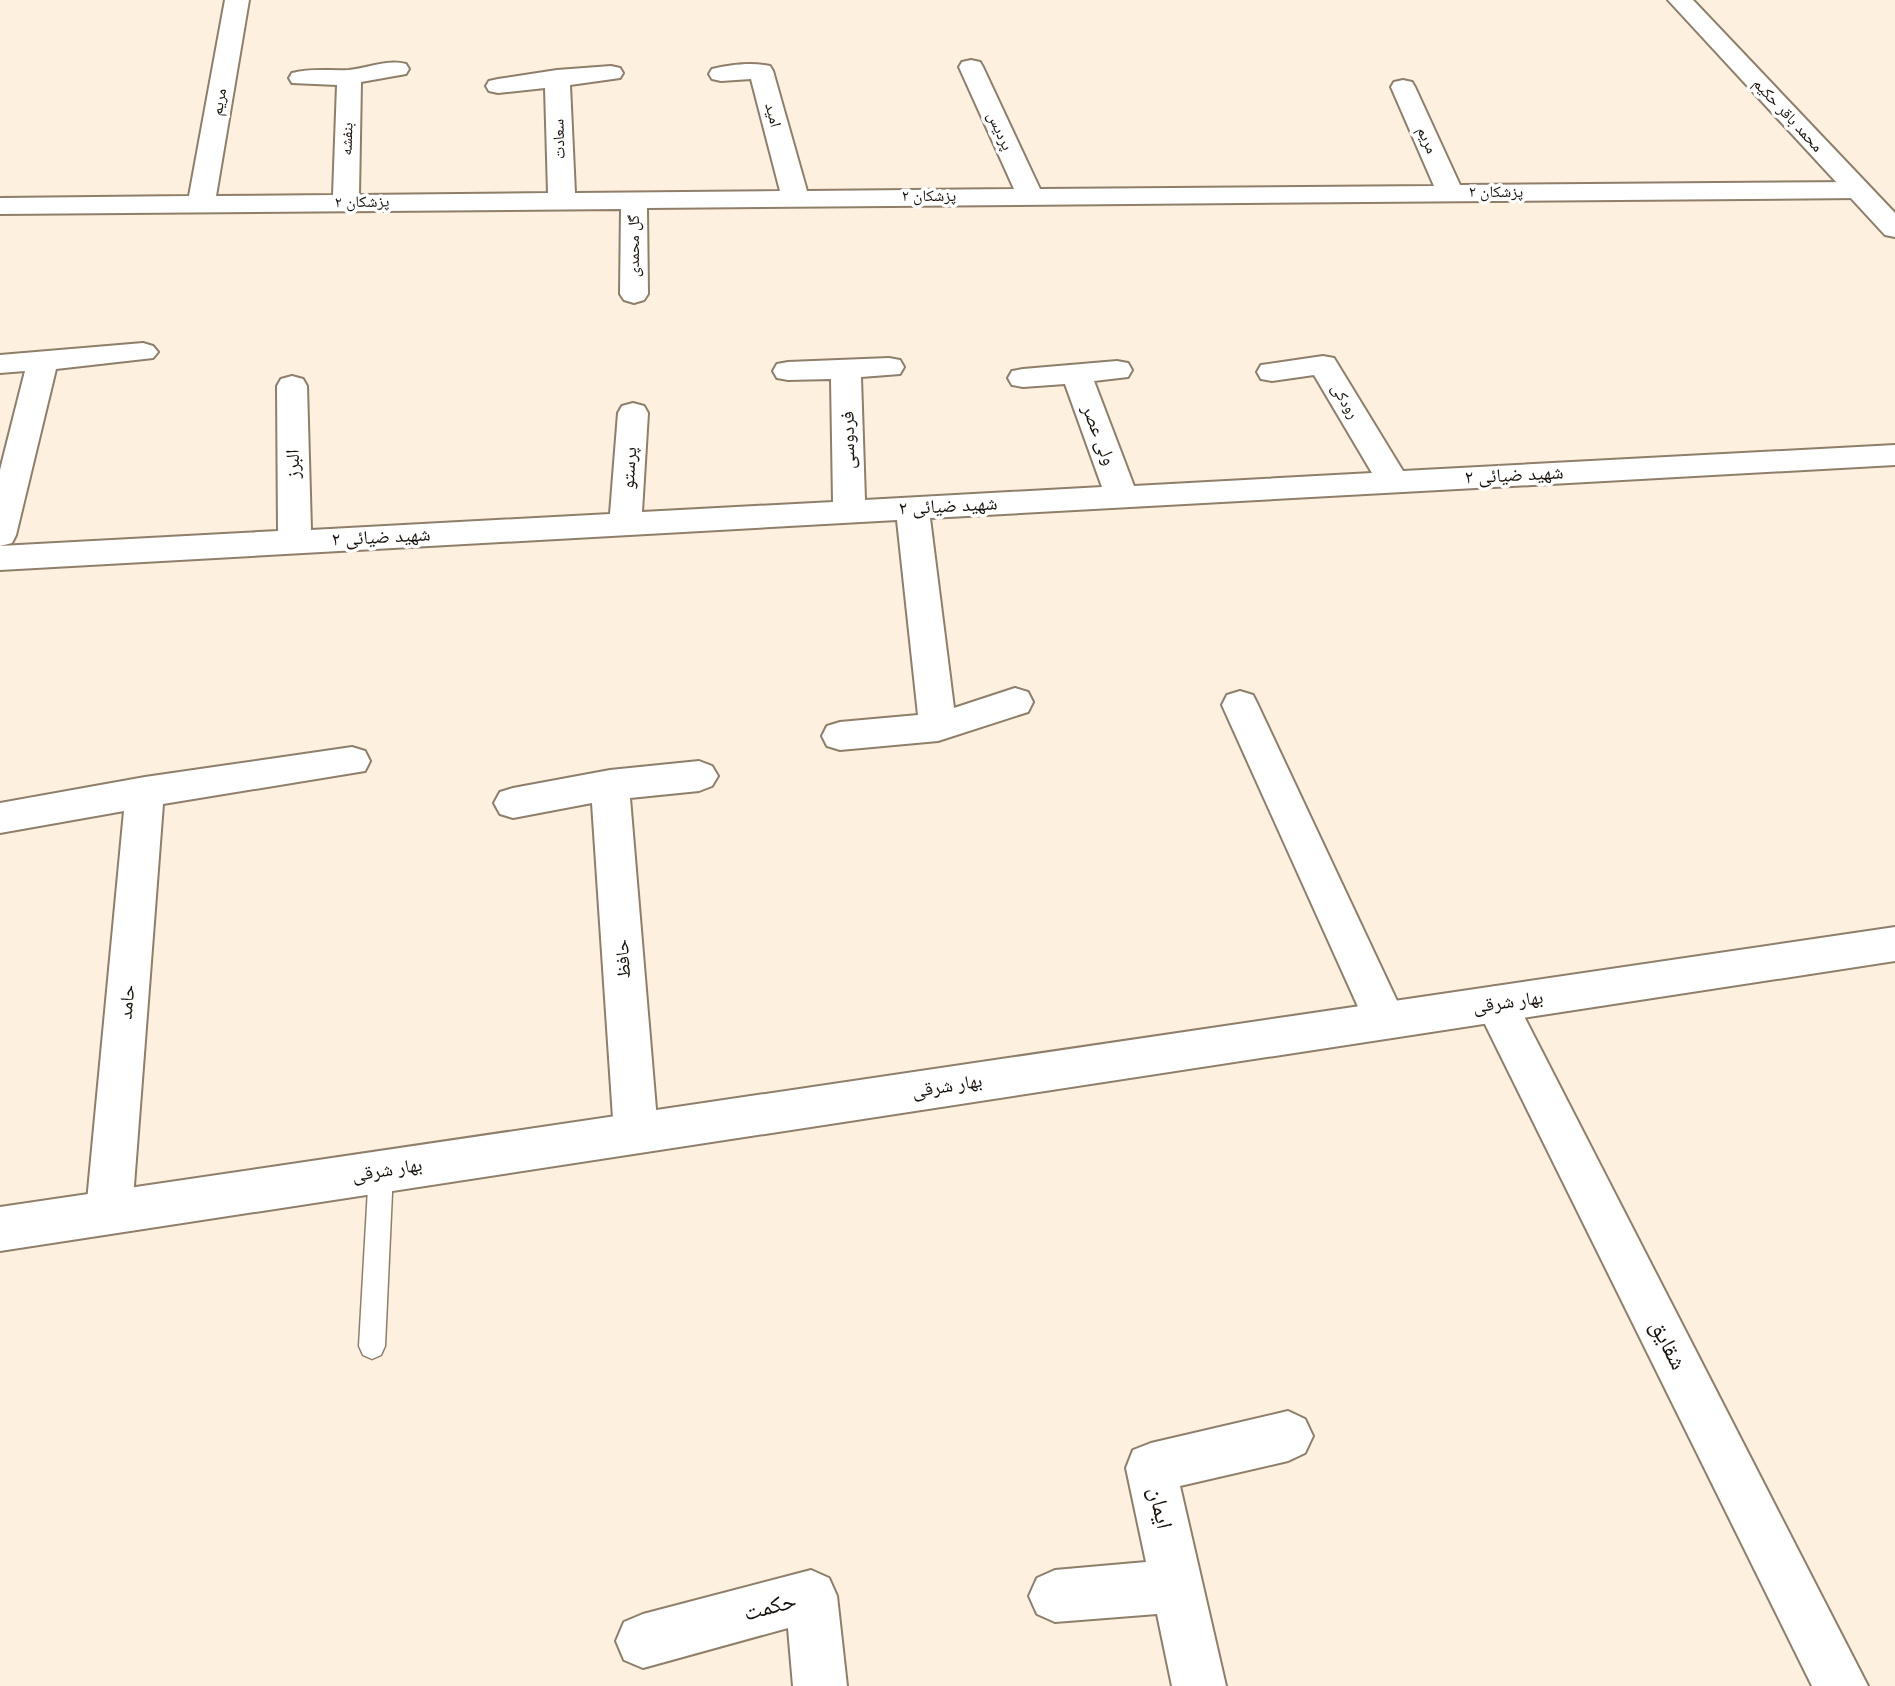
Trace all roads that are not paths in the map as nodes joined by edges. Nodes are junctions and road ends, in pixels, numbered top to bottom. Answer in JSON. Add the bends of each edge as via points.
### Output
{"nodes":[{"id":1,"x":237,"y":0,"type":"edge"},
{"id":2,"x":1680,"y":0,"type":"edge"},
{"id":3,"x":971,"y":67,"type":"dead end"},
{"id":4,"x":397,"y":69,"type":"dead end"},
{"id":5,"x":611,"y":73,"type":"dead end"},
{"id":6,"x":721,"y":74,"type":"dead end"},
{"id":7,"x":349,"y":76,"type":"junction"},
{"id":8,"x":557,"y":77,"type":"junction"},
{"id":9,"x":301,"y":78,"type":"dead end"},
{"id":10,"x":498,"y":86,"type":"dead end"},
{"id":11,"x":1403,"y":88,"type":"dead end"},
{"id":12,"x":1858,"y":190,"type":"junction"},
{"id":13,"x":1450,"y":193,"type":"junction"},
{"id":14,"x":1030,"y":196,"type":"junction"},
{"id":15,"x":795,"y":197,"type":"junction"},
{"id":16,"x":634,"y":199,"type":"junction"},
{"id":17,"x":562,"y":200,"type":"junction"},
{"id":18,"x":345,"y":202,"type":"junction"},
{"id":19,"x":201,"y":204,"type":"junction"},
{"id":20,"x":0,"y":206,"type":"edge"},
{"id":21,"x":1895,"y":229,"type":"edge"},
{"id":22,"x":634,"y":294,"type":"dead end"},
{"id":23,"x":144,"y":352,"type":"dead end"},
{"id":24,"x":43,"y":359,"type":"junction"},
{"id":25,"x":0,"y":364,"type":"edge"},
{"id":26,"x":889,"y":367,"type":"dead end"},
{"id":27,"x":846,"y":369,"type":"junction"},
{"id":28,"x":1117,"y":370,"type":"dead end"},
{"id":29,"x":788,"y":371,"type":"dead end"},
{"id":30,"x":1272,"y":372,"type":"dead end"},
{"id":31,"x":1076,"y":373,"type":"junction"},
{"id":32,"x":1023,"y":378,"type":"dead end"},
{"id":33,"x":292,"y":386,"type":"dead end"},
{"id":34,"x":633,"y":413,"type":"dead end"},
{"id":35,"x":1895,"y":454,"type":"edge"},
{"id":36,"x":1394,"y":482,"type":"junction"},
{"id":37,"x":1122,"y":497,"type":"junction"},
{"id":38,"x":912,"y":508,"type":"junction"},
{"id":39,"x":849,"y":512,"type":"junction"},
{"id":40,"x":625,"y":524,"type":"junction"},
{"id":41,"x":0,"y":535,"type":"edge"},
{"id":42,"x":295,"y":542,"type":"junction"},
{"id":43,"x":0,"y":558,"type":"edge"},
{"id":44,"x":1016,"y":702,"type":"dead end"},
{"id":45,"x":1240,"y":705,"type":"dead end"},
{"id":46,"x":937,"y":727,"type":"junction"},
{"id":47,"x":840,"y":736,"type":"dead end"},
{"id":48,"x":352,"y":761,"type":"dead end"},
{"id":49,"x":699,"y":776,"type":"dead end"},
{"id":50,"x":610,"y":785,"type":"junction"},
{"id":51,"x":145,"y":792,"type":"junction"},
{"id":52,"x":513,"y":803,"type":"dead end"},
{"id":53,"x":0,"y":818,"type":"edge"},
{"id":54,"x":1895,"y":944,"type":"edge"},
{"id":55,"x":1496,"y":1004,"type":"junction"},
{"id":56,"x":1385,"y":1020,"type":"junction"},
{"id":57,"x":635,"y":1133,"type":"junction"},
{"id":58,"x":381,"y":1171,"type":"junction"},
{"id":59,"x":108,"y":1212,"type":"junction"},
{"id":60,"x":0,"y":1228,"type":"edge"},
{"id":61,"x":372,"y":1346,"type":"dead end"},
{"id":62,"x":1288,"y":1436,"type":"dead end"},
{"id":63,"x":1177,"y":1586,"type":"junction"},
{"id":64,"x":1055,"y":1596,"type":"dead end"},
{"id":65,"x":643,"y":1641,"type":"dead end"},
{"id":66,"x":820,"y":1686,"type":"edge"},
{"id":67,"x":1199,"y":1686,"type":"edge"},
{"id":68,"x":1840,"y":1686,"type":"edge"}],
"edges":[{"from":1,"to":19,"type":"street","name":"مریم"},
{"from":2,"to":12,"type":"street","name":"محمد باقر حکیم"},
{"from":3,"to":14,"type":"street","name":"پردیس"},
{"from":4,"to":7,"type":"street"},
{"from":5,"to":8,"type":"street"},
{"from":6,"to":15,"type":"street","name":"امید","via":[[761,71]]},
{"from":7,"to":9,"type":"street"},
{"from":7,"to":18,"type":"street","name":"بنفشه"},
{"from":8,"to":10,"type":"street"},
{"from":8,"to":17,"type":"street","name":"سعادت"},
{"from":11,"to":13,"type":"street","name":"مریم"},
{"from":12,"to":13,"type":"street","name":"پزشکان ۲"},
{"from":12,"to":21,"type":"street","name":"محمد باقر حکیم"},
{"from":13,"to":14,"type":"street","name":"پزشکان ۲"},
{"from":14,"to":15,"type":"street","name":"پزشکان ۲"},
{"from":15,"to":16,"type":"street","name":"پزشکان ۲"},
{"from":16,"to":17,"type":"street","name":"پزشکان ۲"},
{"from":16,"to":22,"type":"street","name":"گل محمدی"},
{"from":17,"to":18,"type":"street","name":"پزشکان ۲"},
{"from":18,"to":19,"type":"street","name":"پزشکان ۲"},
{"from":19,"to":20,"type":"street","name":"پزشکان ۲"},
{"from":23,"to":24,"type":"street"},
{"from":24,"to":25,"type":"street"},
{"from":24,"to":41,"type":"street"},
{"from":26,"to":27,"type":"street"},
{"from":27,"to":29,"type":"street"},
{"from":27,"to":39,"type":"street","name":"فردوسی"},
{"from":28,"to":31,"type":"street"},
{"from":30,"to":36,"type":"street","name":"رودکی","via":[[1323,365]]},
{"from":31,"to":32,"type":"street"},
{"from":31,"to":37,"type":"street","name":"ولی عصر"},
{"from":33,"to":42,"type":"street","name":"البرز"},
{"from":34,"to":40,"type":"street","name":"پرستو"},
{"from":35,"to":36,"type":"street","name":"شهید ضیائی ۲"},
{"from":36,"to":37,"type":"street","name":"شهید ضیائی ۲"},
{"from":37,"to":38,"type":"street","name":"شهید ضیائی ۲"},
{"from":38,"to":39,"type":"street","name":"شهید ضیائی ۲"},
{"from":38,"to":46,"type":"street"},
{"from":39,"to":40,"type":"street","name":"شهید ضیائی ۲"},
{"from":40,"to":42,"type":"street","name":"شهید ضیائی ۲"},
{"from":42,"to":43,"type":"street","name":"شهید ضیائی ۲"},
{"from":44,"to":46,"type":"street"},
{"from":45,"to":56,"type":"street"},
{"from":46,"to":47,"type":"street"},
{"from":48,"to":51,"type":"street"},
{"from":49,"to":50,"type":"street"},
{"from":50,"to":52,"type":"street"},
{"from":50,"to":57,"type":"street","name":"حافظ"},
{"from":51,"to":53,"type":"street"},
{"from":51,"to":59,"type":"street","name":"حامد"},
{"from":54,"to":55,"type":"street","name":"بهار شرقی"},
{"from":55,"to":56,"type":"street","name":"بهار شرقی"},
{"from":55,"to":68,"type":"street","name":"شقایق"},
{"from":56,"to":57,"type":"street","name":"بهار شرقی"},
{"from":57,"to":58,"type":"street","name":"بهار شرقی"},
{"from":58,"to":59,"type":"street","name":"بهار شرقی"},
{"from":58,"to":61,"type":"lane"},
{"from":59,"to":60,"type":"street","name":"بهار شرقی"},
{"from":62,"to":63,"type":"street","name":"ایمان","via":[[1151,1468]]},
{"from":63,"to":64,"type":"street"},
{"from":63,"to":67,"type":"street","name":"ایمان"},
{"from":65,"to":66,"type":"street","name":"حکمت","via":[[811,1596]]}]}
